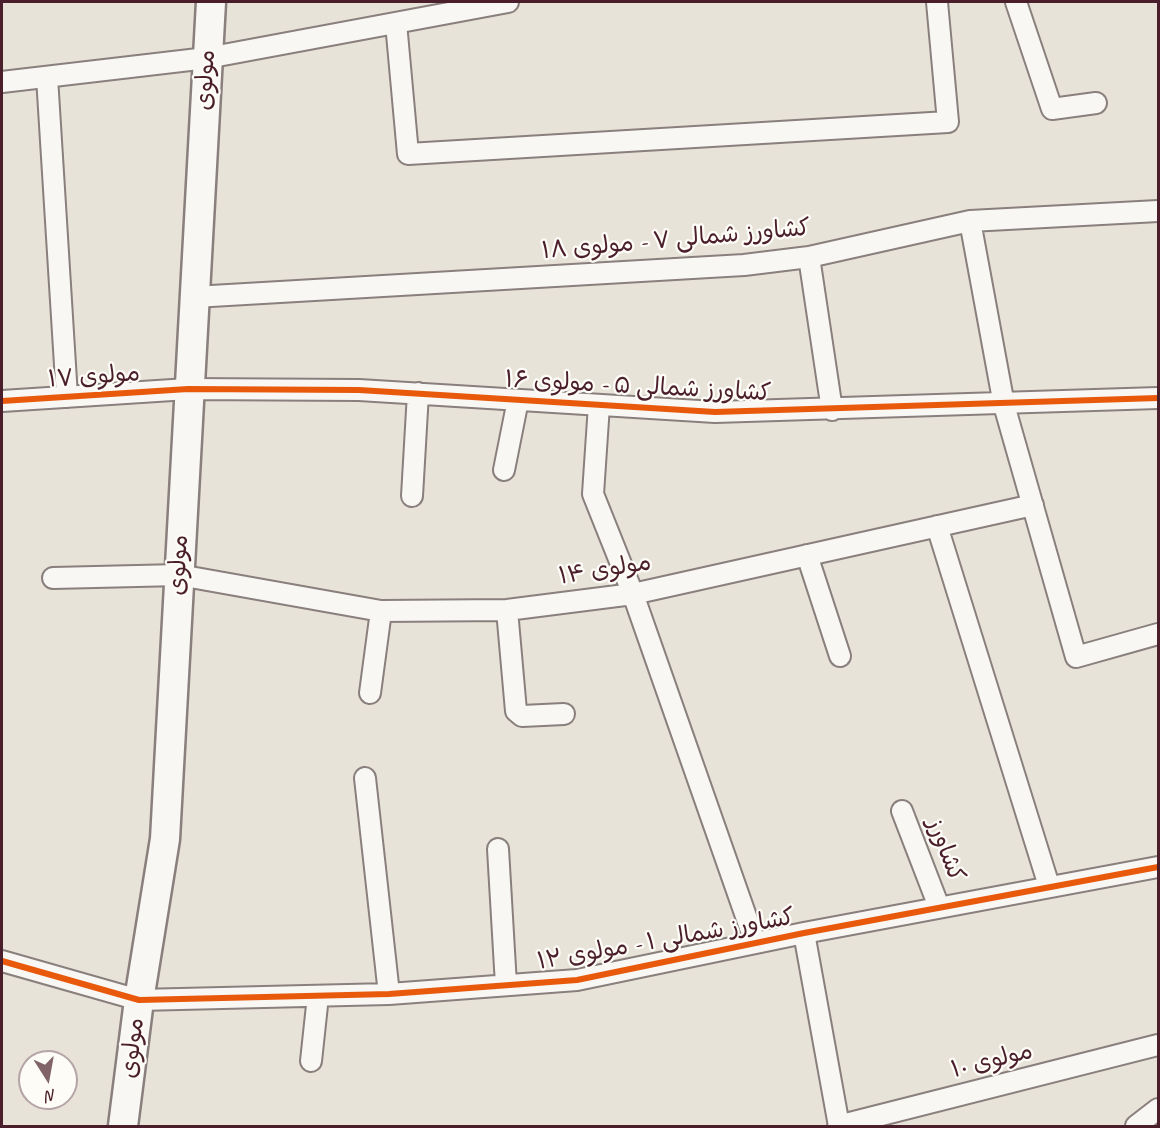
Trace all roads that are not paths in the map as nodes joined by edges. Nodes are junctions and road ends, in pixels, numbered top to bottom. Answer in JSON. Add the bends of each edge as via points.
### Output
{"nodes":[{"id":1,"x":211,"y":2,"type":"edge"},
{"id":2,"x":508,"y":2,"type":"edge"},
{"id":3,"x":937,"y":2,"type":"edge"},
{"id":4,"x":1016,"y":2,"type":"edge"},
{"id":5,"x":396,"y":22,"type":"junction"},
{"id":6,"x":207,"y":58,"type":"junction"},
{"id":7,"x":47,"y":77,"type":"junction"},
{"id":8,"x":2,"y":82,"type":"edge"},
{"id":9,"x":1096,"y":103,"type":"dead end"},
{"id":10,"x":1158,"y":211,"type":"edge"},
{"id":11,"x":970,"y":221,"type":"junction"},
{"id":12,"x":809,"y":257,"type":"junction"},
{"id":13,"x":194,"y":297,"type":"junction"},
{"id":14,"x":188,"y":389,"type":"junction"},
{"id":15,"x":418,"y":393,"type":"junction"},
{"id":16,"x":67,"y":396,"type":"junction"},
{"id":17,"x":1158,"y":398,"type":"edge"},
{"id":18,"x":518,"y":400,"type":"junction"},
{"id":19,"x":2,"y":401,"type":"edge"},
{"id":20,"x":599,"y":405,"type":"junction"},
{"id":21,"x":1004,"y":405,"type":"junction"},
{"id":22,"x":832,"y":410,"type":"junction"},
{"id":23,"x":504,"y":470,"type":"dead end"},
{"id":24,"x":412,"y":496,"type":"dead end"},
{"id":25,"x":1033,"y":505,"type":"junction"},
{"id":26,"x":937,"y":526,"type":"junction"},
{"id":27,"x":807,"y":555,"type":"junction"},
{"id":28,"x":179,"y":575,"type":"junction"},
{"id":29,"x":52,"y":578,"type":"dead end"},
{"id":30,"x":633,"y":594,"type":"junction"},
{"id":31,"x":507,"y":610,"type":"junction"},
{"id":32,"x":381,"y":611,"type":"junction"},
{"id":33,"x":1158,"y":634,"type":"edge"},
{"id":34,"x":840,"y":656,"type":"dead end"},
{"id":35,"x":370,"y":693,"type":"dead end"},
{"id":36,"x":564,"y":714,"type":"dead end"},
{"id":37,"x":365,"y":778,"type":"dead end"},
{"id":38,"x":902,"y":811,"type":"dead end"},
{"id":39,"x":498,"y":849,"type":"dead end"},
{"id":40,"x":1158,"y":869,"type":"edge"},
{"id":41,"x":1049,"y":886,"type":"junction"},
{"id":42,"x":939,"y":907,"type":"junction"},
{"id":43,"x":804,"y":933,"type":"junction"},
{"id":44,"x":755,"y":942,"type":"junction"},
{"id":45,"x":2,"y":961,"type":"edge"},
{"id":46,"x":506,"y":985,"type":"junction"},
{"id":47,"x":389,"y":994,"type":"junction"},
{"id":48,"x":318,"y":996,"type":"junction"},
{"id":49,"x":139,"y":1000,"type":"junction"},
{"id":50,"x":1158,"y":1045,"type":"edge"},
{"id":51,"x":311,"y":1061,"type":"dead end"},
{"id":52,"x":1158,"y":1109,"type":"edge"},
{"id":53,"x":123,"y":1126,"type":"edge"},
{"id":54,"x":839,"y":1126,"type":"edge"},
{"id":55,"x":1136,"y":1126,"type":"edge"}],
"edges":[{"from":1,"to":6,"type":"street","name":"مولوی"},
{"from":2,"to":5,"type":"street"},
{"from":3,"to":5,"type":"street","via":[[948,122],[408,154]]},
{"from":4,"to":9,"type":"street","via":[[1052,109]]},
{"from":5,"to":6,"type":"street"},
{"from":6,"to":7,"type":"street"},
{"from":6,"to":13,"type":"street","name":"مولوی"},
{"from":7,"to":8,"type":"street"},
{"from":7,"to":16,"type":"street"},
{"from":10,"to":11,"type":"street","name":"کشاورز شمالی ۷ - مولوی ۱۸"},
{"from":11,"to":12,"type":"street","name":"کشاورز شمالی ۷ - مولوی ۱۸"},
{"from":11,"to":21,"type":"street"},
{"from":12,"to":13,"type":"street","name":"کشاورز شمالی ۷ - مولوی ۱۸","via":[[744,265]]},
{"from":12,"to":22,"type":"street"},
{"from":13,"to":14,"type":"street","name":"مولوی"},
{"from":14,"to":15,"type":"street","name":"کشاورز شمالی ۵ - مولوی ۱۶"},
{"from":14,"to":16,"type":"street","name":"مولوی ۱۷"},
{"from":14,"to":28,"type":"street","name":"مولوی"},
{"from":15,"to":18,"type":"street","name":"کشاورز شمالی ۵ - مولوی ۱۶"},
{"from":15,"to":24,"type":"street"},
{"from":16,"to":19,"type":"street","name":"مولوی ۱۷"},
{"from":17,"to":21,"type":"street","name":"کشاورز شمالی ۵ - مولوی ۱۶"},
{"from":18,"to":20,"type":"street","name":"کشاورز شمالی ۵ - مولوی ۱۶"},
{"from":18,"to":23,"type":"street"},
{"from":20,"to":22,"type":"street","name":"کشاورز شمالی ۵ - مولوی ۱۶","via":[[715,412]]},
{"from":20,"to":30,"type":"street","via":[[593,494]]},
{"from":21,"to":22,"type":"street","name":"کشاورز شمالی ۵ - مولوی ۱۶"},
{"from":21,"to":25,"type":"street"},
{"from":25,"to":26,"type":"street","name":"مولوی ۱۴"},
{"from":25,"to":33,"type":"street","via":[[1076,657]]},
{"from":26,"to":27,"type":"street","name":"مولوی ۱۴"},
{"from":26,"to":41,"type":"street"},
{"from":27,"to":30,"type":"street","name":"مولوی ۱۴"},
{"from":27,"to":34,"type":"street"},
{"from":28,"to":29,"type":"street","name":"مولوی ۱۴"},
{"from":28,"to":32,"type":"street","name":"مولوی ۱۴"},
{"from":28,"to":49,"type":"street","name":"مولوی","via":[[165,839]]},
{"from":30,"to":31,"type":"street","name":"مولوی ۱۴"},
{"from":30,"to":44,"type":"street"},
{"from":31,"to":32,"type":"street","name":"مولوی ۱۴"},
{"from":31,"to":36,"type":"street","via":[[516,711],[522,716]]},
{"from":32,"to":35,"type":"street"},
{"from":37,"to":47,"type":"street"},
{"from":38,"to":42,"type":"street","name":"کشاورز"},
{"from":39,"to":46,"type":"street"},
{"from":40,"to":41,"type":"street","name":"کشاورز شمالی ۱ - مولوی ۱۲"},
{"from":41,"to":42,"type":"street","name":"کشاورز شمالی ۱ - مولوی ۱۲"},
{"from":42,"to":43,"type":"street","name":"کشاورز شمالی ۱ - مولوی ۱۲"},
{"from":43,"to":44,"type":"street","name":"کشاورز شمالی ۱ - مولوی ۱۲"},
{"from":43,"to":54,"type":"street"},
{"from":44,"to":46,"type":"street","name":"کشاورز شمالی ۱ - مولوی ۱۲","via":[[577,980]]},
{"from":45,"to":49,"type":"street","name":"کشاورز شمالی ۱ - مولوی ۱۲"},
{"from":46,"to":47,"type":"street","name":"کشاورز شمالی ۱ - مولوی ۱۲"},
{"from":47,"to":48,"type":"street","name":"کشاورز شمالی ۱ - مولوی ۱۲"},
{"from":48,"to":49,"type":"street","name":"کشاورز شمالی ۱ - مولوی ۱۲"},
{"from":48,"to":51,"type":"street"},
{"from":49,"to":53,"type":"street","name":"مولوی"},
{"from":50,"to":54,"type":"street","name":"مولوی ۱۰"},
{"from":52,"to":55,"type":"street"}]}
